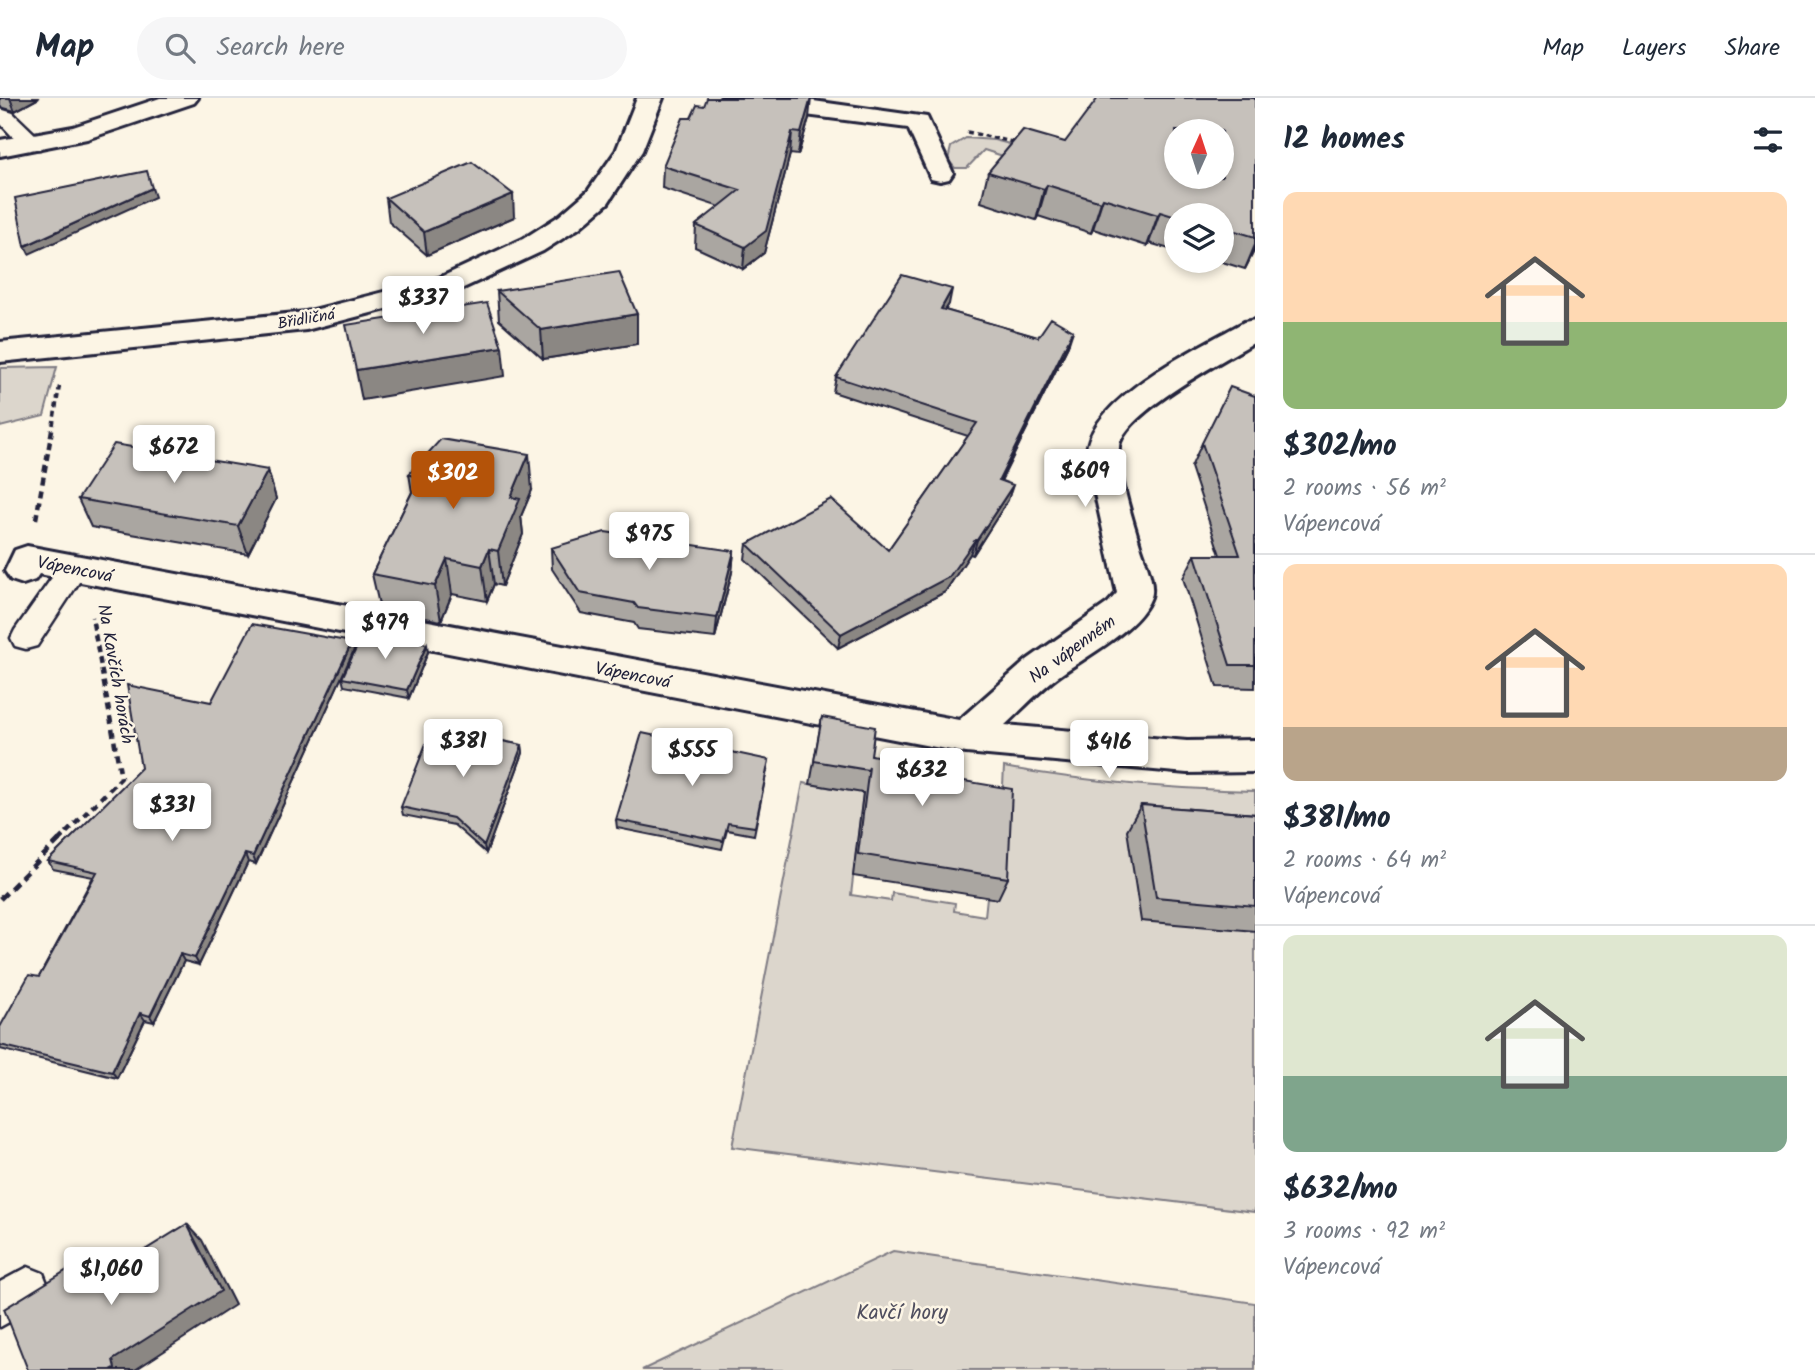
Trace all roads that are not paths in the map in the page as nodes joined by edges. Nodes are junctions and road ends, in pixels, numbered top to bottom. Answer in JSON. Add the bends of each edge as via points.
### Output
{"nodes":[{"id":1,"x":185,"y":98,"type":"edge"},
{"id":2,"x":650,"y":98,"type":"edge"},
{"id":3,"x":734,"y":98,"type":"edge"},
{"id":4,"x":0,"y":114,"type":"edge"},
{"id":5,"x":32,"y":144,"type":"junction"},
{"id":6,"x":0,"y":148,"type":"edge"},
{"id":7,"x":940,"y":173,"type":"dead end"},
{"id":8,"x":1255,"y":329,"type":"edge"},
{"id":9,"x":0,"y":352,"type":"edge"},
{"id":10,"x":78,"y":570,"type":"junction"},
{"id":11,"x":23,"y":571,"type":"dead end"},
{"id":12,"x":26,"y":638,"type":"dead end"},
{"id":13,"x":966,"y":737,"type":"junction"},
{"id":14,"x":1255,"y":756,"type":"edge"}],
"edges":[{"from":1,"to":5,"type":"street"},
{"from":2,"to":9,"type":"street","name":"Břidličná","via":[[629,152],[598,197],[533,245],[449,284],[306,321]]},
{"from":3,"to":7,"type":"street","via":[[918,122]]},
{"from":4,"to":5,"type":"lane"},
{"from":5,"to":6,"type":"street"},
{"from":8,"to":13,"type":"street","name":"Na vápenném","via":[[1153,391],[1121,415],[1106,435],[1104,458],[1133,598],[1121,613],[1040,670]]},
{"from":10,"to":11,"type":"street","name":"Vápencová","via":[[27,559]]},
{"from":10,"to":12,"type":"lane"},
{"from":10,"to":13,"type":"street","name":"Vápencová"},
{"from":13,"to":14,"type":"street","name":"Vápencová","via":[[1187,757]]}]}
